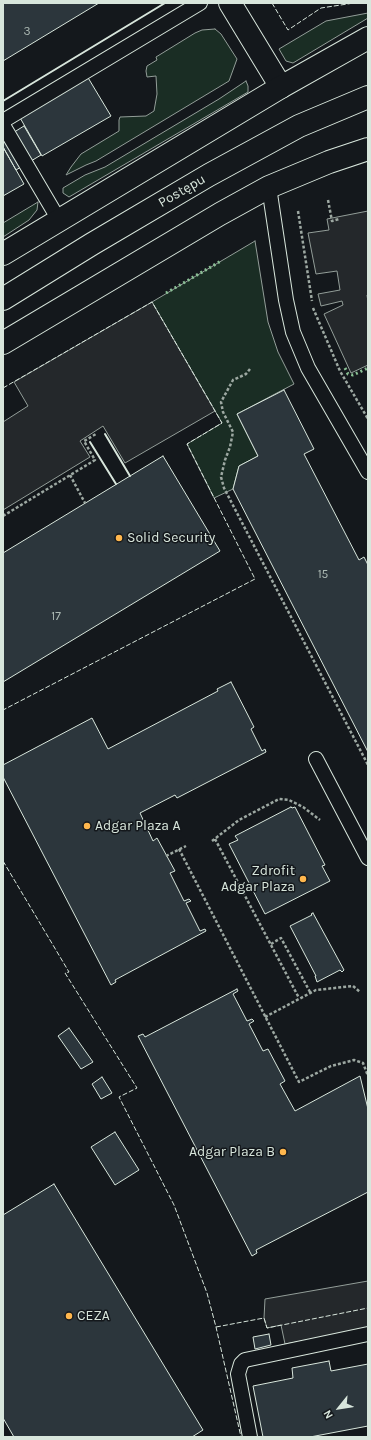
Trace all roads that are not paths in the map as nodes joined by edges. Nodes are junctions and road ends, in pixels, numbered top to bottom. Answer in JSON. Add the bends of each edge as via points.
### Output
{"nodes":[{"id":1,"x":200,"y":3,"type":"edge"},
{"id":2,"x":230,"y":3,"type":"edge"},
{"id":3,"x":368,"y":38,"type":"edge"},
{"id":4,"x":281,"y":87,"type":"junction"},
{"id":5,"x":368,"y":97,"type":"edge"},
{"id":6,"x":3,"y":121,"type":"edge"},
{"id":7,"x":3,"y":125,"type":"edge"},
{"id":8,"x":368,"y":149,"type":"edge"},
{"id":9,"x":269,"y":187,"type":"junction"},
{"id":10,"x":59,"y":220,"type":"junction"},
{"id":11,"x":3,"y":254,"type":"edge"},
{"id":12,"x":3,"y":299,"type":"edge"},
{"id":13,"x":3,"y":343,"type":"edge"},
{"id":14,"x":368,"y":472,"type":"edge"},
{"id":15,"x":316,"y":760,"type":"dead end"},
{"id":16,"x":368,"y":858,"type":"edge"},
{"id":17,"x":368,"y":1334,"type":"edge"},
{"id":18,"x":250,"y":1437,"type":"edge"}],
"edges":[{"from":1,"to":6,"type":"lane"},
{"from":2,"to":4,"type":"street"},
{"from":3,"to":4,"type":"street"},
{"from":4,"to":10,"type":"street"},
{"from":5,"to":12,"type":"street","name":"Postępu","via":[[299,126],[209,175]]},
{"from":7,"to":10,"type":"lane"},
{"from":8,"to":9,"type":"street"},
{"from":9,"to":13,"type":"street"},
{"from":9,"to":14,"type":"lane","via":[[293,332],[308,368]]},
{"from":10,"to":11,"type":"street"},
{"from":15,"to":16,"type":"lane"},
{"from":17,"to":18,"type":"lane","via":[[245,1360],[238,1374]]}]}
